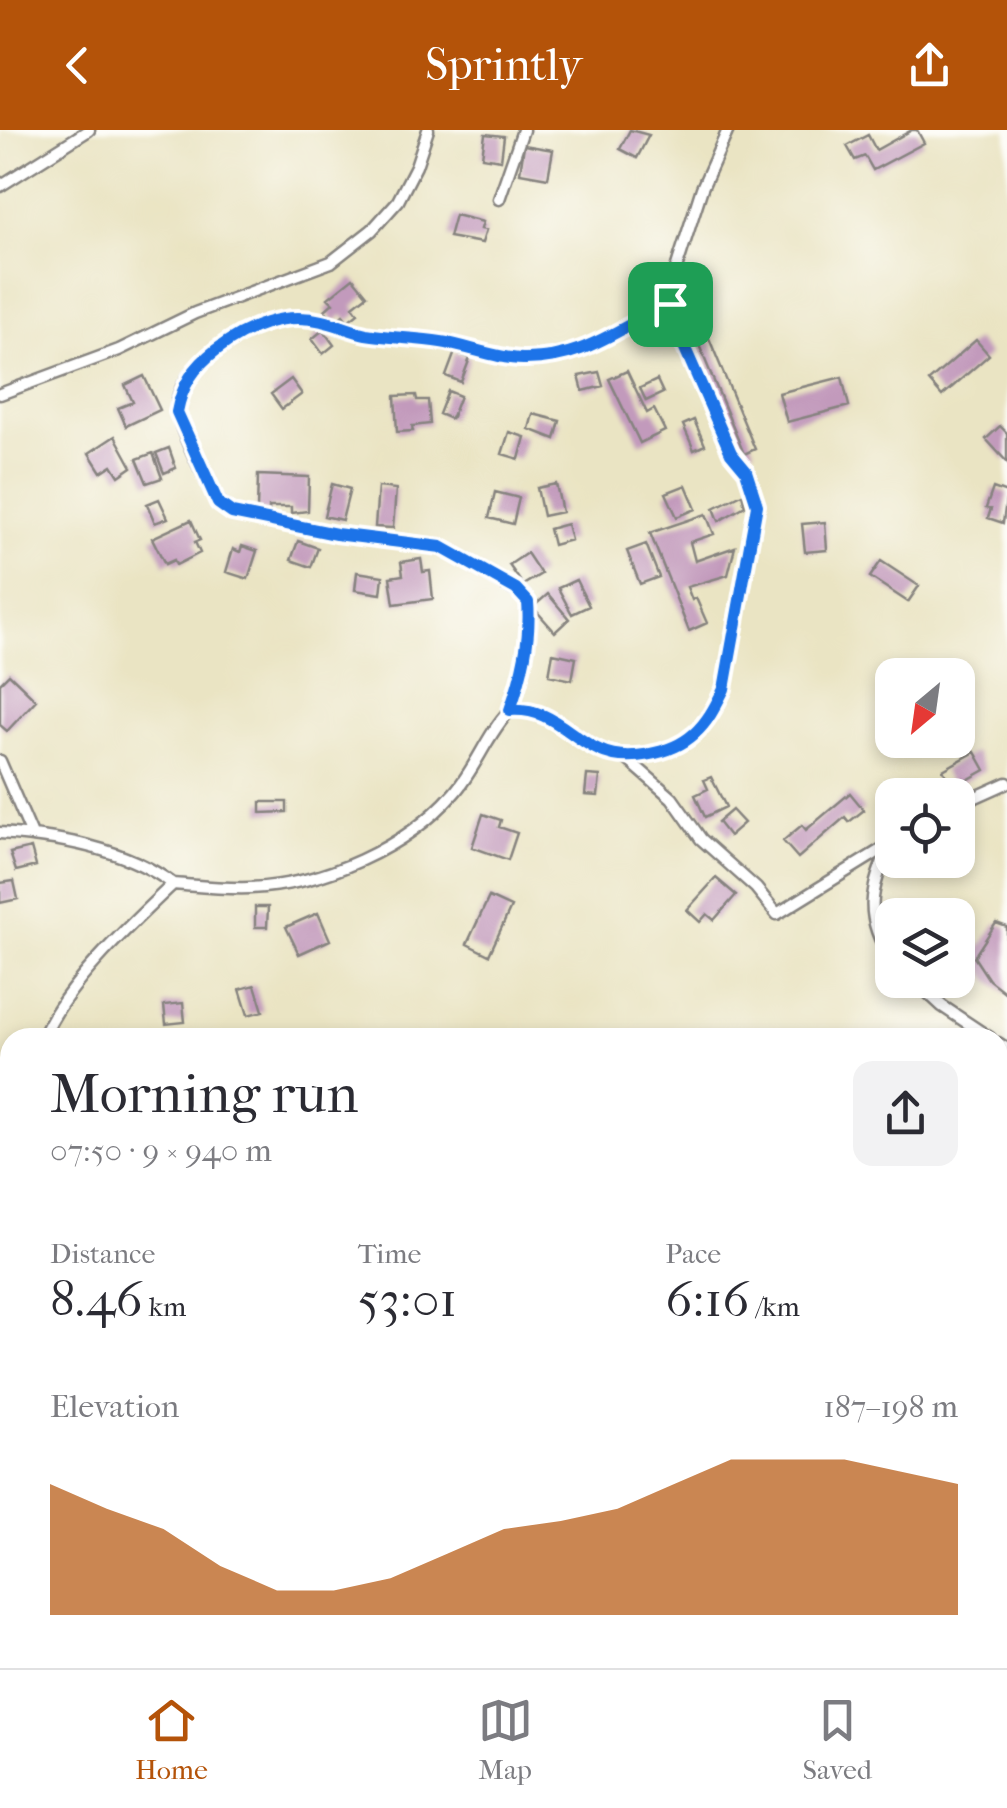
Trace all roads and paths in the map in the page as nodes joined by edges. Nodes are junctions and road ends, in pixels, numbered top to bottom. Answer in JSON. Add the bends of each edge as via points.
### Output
{"nodes":[{"id":1,"x":89,"y":130,"type":"edge"},
{"id":2,"x":428,"y":130,"type":"edge"},
{"id":3,"x":523,"y":130,"type":"edge"},
{"id":4,"x":728,"y":130,"type":"edge"},
{"id":5,"x":0,"y":186,"type":"edge"},
{"id":6,"x":499,"y":199,"type":"dead end"},
{"id":7,"x":670,"y":304,"type":"junction"},
{"id":8,"x":0,"y":394,"type":"edge"},
{"id":9,"x":510,"y":710,"type":"junction"},
{"id":10,"x":625,"y":756,"type":"junction"},
{"id":11,"x":0,"y":761,"type":"edge"},
{"id":12,"x":1007,"y":783,"type":"edge"},
{"id":13,"x":975,"y":797,"type":"edge"},
{"id":14,"x":0,"y":833,"type":"edge"},
{"id":15,"x":32,"y":835,"type":"junction"},
{"id":16,"x":875,"y":854,"type":"edge"},
{"id":17,"x":875,"y":878,"type":"edge"},
{"id":18,"x":173,"y":884,"type":"junction"},
{"id":19,"x":875,"y":922,"type":"edge"},
{"id":20,"x":933,"y":998,"type":"edge"},
{"id":21,"x":48,"y":1028,"type":"edge"},
{"id":22,"x":975,"y":1028,"type":"edge"}],
"edges":[{"from":1,"to":5,"type":"street"},
{"from":2,"to":8,"type":"street","via":[[398,202],[331,262]]},
{"from":3,"to":6,"type":"street"},
{"from":4,"to":7,"type":"street","via":[[702,188]]},
{"from":7,"to":9,"type":"street","via":[[572,355],[521,359],[362,334],[295,316],[234,337],[188,378],[180,395],[177,412],[194,456],[218,503],[232,513],[441,547],[523,595],[528,632]]},
{"from":7,"to":10,"type":"street","via":[[757,505],[724,689],[711,714],[679,744]]},
{"from":9,"to":10,"type":"street","via":[[546,714],[604,753]]},
{"from":9,"to":18,"type":"street","via":[[456,792],[379,851],[270,886]]},
{"from":10,"to":16,"type":"street","via":[[778,914]]},
{"from":11,"to":15,"type":"street"},
{"from":12,"to":13,"type":"street"},
{"from":14,"to":15,"type":"street"},
{"from":15,"to":18,"type":"street","via":[[125,858]]},
{"from":17,"to":19,"type":"street"},
{"from":18,"to":21,"type":"street","via":[[84,977]]},
{"from":20,"to":22,"type":"street"}]}
